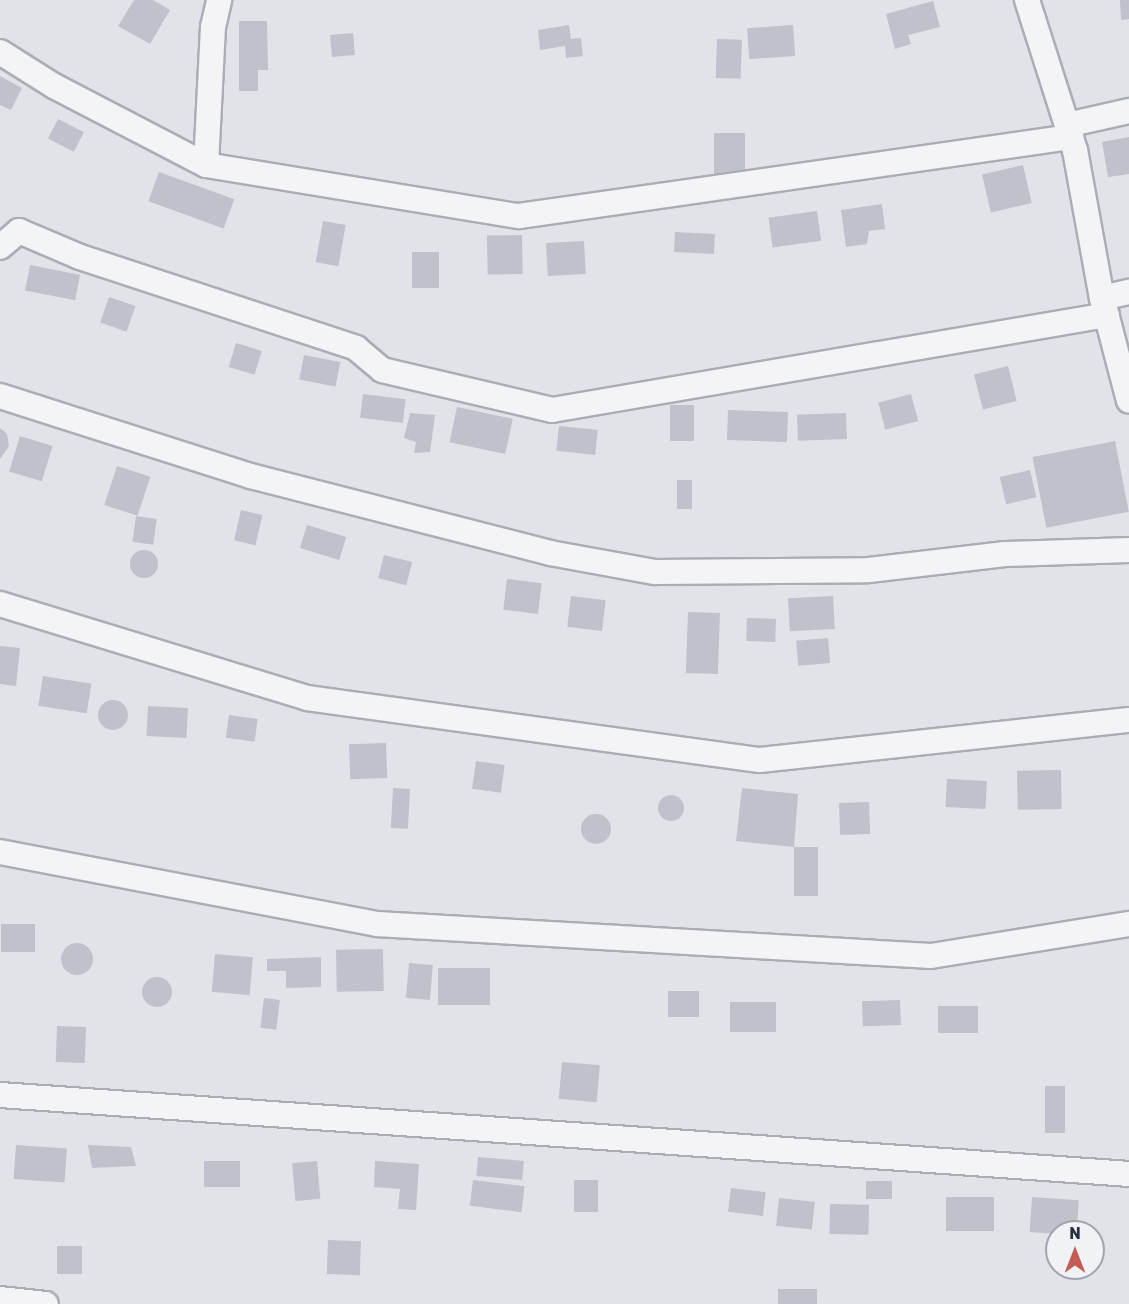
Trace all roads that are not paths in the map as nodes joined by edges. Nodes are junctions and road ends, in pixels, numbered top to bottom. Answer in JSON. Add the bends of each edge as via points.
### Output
{"nodes":[{"id":1,"x":1027,"y":0,"type":"edge"},
{"id":2,"x":214,"y":4,"type":"edge"},
{"id":3,"x":0,"y":52,"type":"edge"},
{"id":4,"x":1129,"y":111,"type":"edge"},
{"id":5,"x":1069,"y":131,"type":"junction"},
{"id":6,"x":206,"y":165,"type":"junction"},
{"id":7,"x":0,"y":247,"type":"edge"},
{"id":8,"x":1129,"y":292,"type":"edge"},
{"id":9,"x":1105,"y":306,"type":"junction"},
{"id":10,"x":0,"y":396,"type":"edge"},
{"id":11,"x":1129,"y":401,"type":"edge"},
{"id":12,"x":1129,"y":550,"type":"edge"},
{"id":13,"x":0,"y":604,"type":"edge"},
{"id":14,"x":1129,"y":720,"type":"edge"},
{"id":15,"x":0,"y":852,"type":"edge"},
{"id":16,"x":1129,"y":924,"type":"edge"},
{"id":17,"x":0,"y":1095,"type":"edge"},
{"id":18,"x":1129,"y":1174,"type":"edge"},
{"id":19,"x":0,"y":1299,"type":"edge"},
{"id":20,"x":46,"y":1304,"type":"edge"}],
"edges":[{"from":1,"to":5,"type":"street"},
{"from":2,"to":6,"type":"street"},
{"from":3,"to":6,"type":"street","via":[[54,86]]},
{"from":4,"to":5,"type":"street"},
{"from":5,"to":6,"type":"street","via":[[519,216]]},
{"from":5,"to":9,"type":"street"},
{"from":7,"to":9,"type":"street","via":[[19,231],[80,257],[356,348],[382,370],[552,410]]},
{"from":8,"to":9,"type":"street"},
{"from":9,"to":11,"type":"street"},
{"from":10,"to":12,"type":"street","via":[[250,476],[550,553],[655,572],[869,570],[1005,554]]},
{"from":13,"to":14,"type":"street","via":[[307,698],[760,760]]},
{"from":15,"to":16,"type":"street","via":[[377,924],[931,956]]},
{"from":17,"to":18,"type":"street"},
{"from":19,"to":20,"type":"street"}]}
